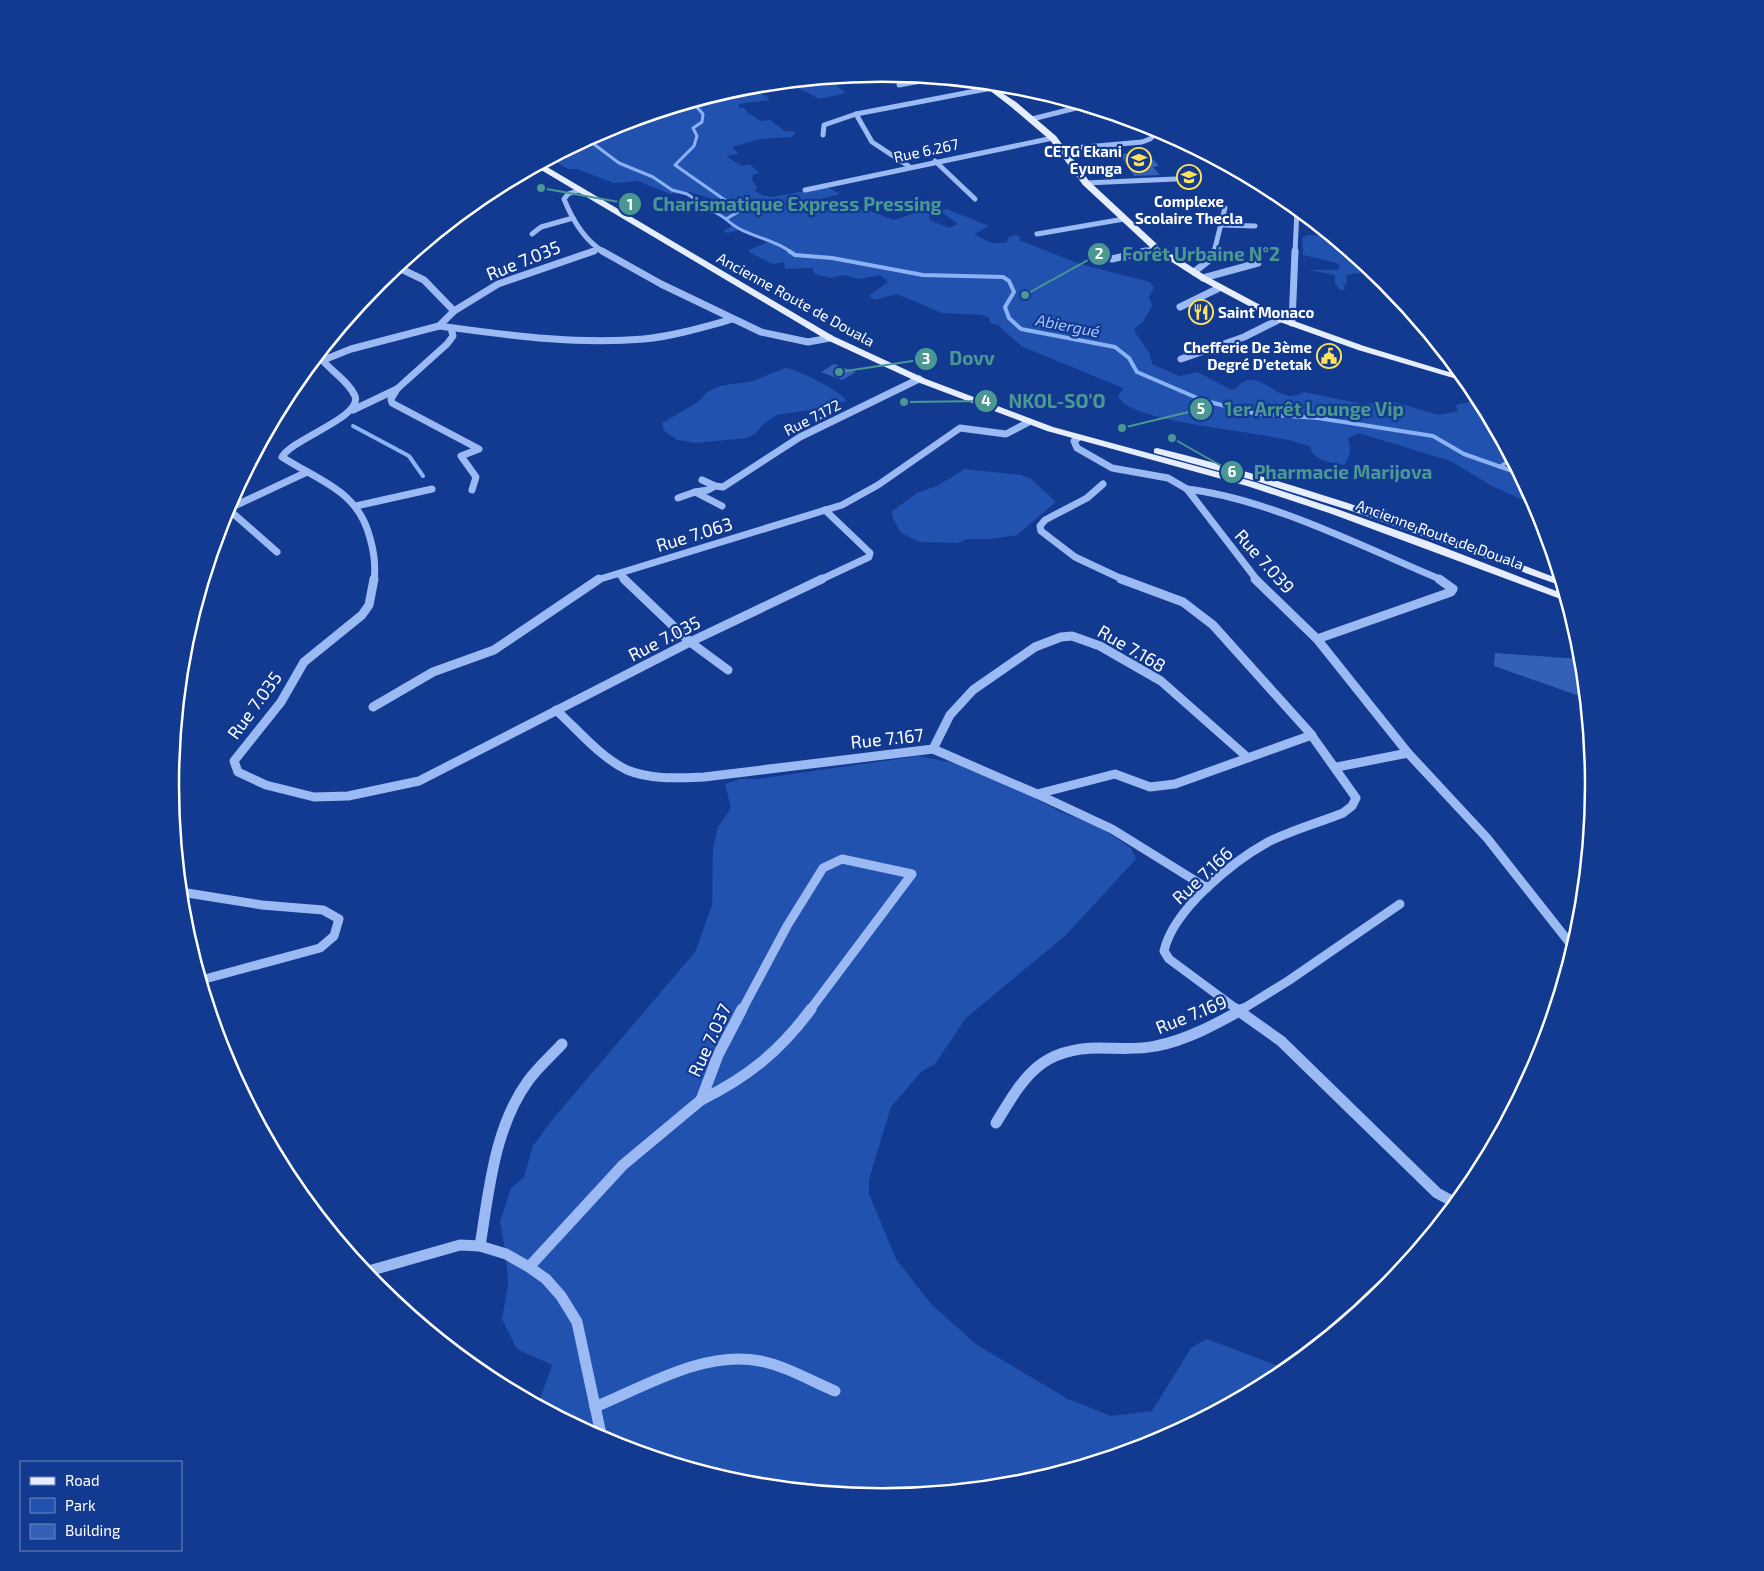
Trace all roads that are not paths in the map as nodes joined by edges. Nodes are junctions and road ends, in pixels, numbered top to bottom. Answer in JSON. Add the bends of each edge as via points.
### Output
{"nodes":[{"id":1,"x":909,"y":83,"type":"edge"},
{"id":2,"x":899,"y":85,"type":"dead end"},
{"id":3,"x":973,"y":89,"type":"edge"},
{"id":4,"x":995,"y":92,"type":"edge"},
{"id":5,"x":1073,"y":109,"type":"edge"},
{"id":6,"x":856,"y":114,"type":"junction"},
{"id":7,"x":1032,"y":119,"type":"junction"},
{"id":8,"x":823,"y":135,"type":"dead end"},
{"id":9,"x":1151,"y":136,"type":"edge"},
{"id":10,"x":1054,"y":138,"type":"junction"},
{"id":11,"x":1062,"y":149,"type":"junction"},
{"id":12,"x":935,"y":161,"type":"junction"},
{"id":13,"x":552,"y":166,"type":"edge"},
{"id":14,"x":910,"y":167,"type":"junction"},
{"id":15,"x":545,"y":169,"type":"edge"},
{"id":16,"x":1175,"y":179,"type":"dead end"},
{"id":17,"x":1086,"y":183,"type":"junction"},
{"id":18,"x":580,"y":190,"type":"junction"},
{"id":19,"x":805,"y":190,"type":"dead end"},
{"id":20,"x":975,"y":199,"type":"dead end"},
{"id":21,"x":1225,"y":208,"type":"dead end"},
{"id":22,"x":573,"y":218,"type":"junction"},
{"id":23,"x":1297,"y":218,"type":"edge"},
{"id":24,"x":1124,"y":220,"type":"junction"},
{"id":25,"x":1221,"y":225,"type":"junction"},
{"id":26,"x":1255,"y":226,"type":"dead end"},
{"id":27,"x":532,"y":234,"type":"dead end"},
{"id":28,"x":1038,"y":234,"type":"dead end"},
{"id":29,"x":1156,"y":248,"type":"junction"},
{"id":30,"x":599,"y":249,"type":"junction"},
{"id":31,"x":1112,"y":259,"type":"dead end"},
{"id":32,"x":1258,"y":262,"type":"dead end"},
{"id":33,"x":404,"y":270,"type":"edge"},
{"id":34,"x":1194,"y":272,"type":"junction"},
{"id":35,"x":1203,"y":278,"type":"junction"},
{"id":36,"x":1219,"y":288,"type":"junction"},
{"id":37,"x":1180,"y":307,"type":"dead end"},
{"id":38,"x":454,"y":310,"type":"junction"},
{"id":39,"x":733,"y":319,"type":"junction"},
{"id":40,"x":1280,"y":319,"type":"junction"},
{"id":41,"x":1292,"y":323,"type":"junction"},
{"id":42,"x":439,"y":326,"type":"junction"},
{"id":43,"x":451,"y":328,"type":"junction"},
{"id":44,"x":463,"y":330,"type":"junction"},
{"id":45,"x":453,"y":336,"type":"junction"},
{"id":46,"x":830,"y":338,"type":"junction"},
{"id":47,"x":862,"y":345,"type":"junction"},
{"id":48,"x":852,"y":349,"type":"junction"},
{"id":49,"x":1181,"y":359,"type":"dead end"},
{"id":50,"x":1453,"y":376,"type":"edge"},
{"id":51,"x":919,"y":379,"type":"junction"},
{"id":52,"x":397,"y":389,"type":"junction"},
{"id":53,"x":353,"y":410,"type":"junction"},
{"id":54,"x":1028,"y":422,"type":"junction"},
{"id":55,"x":1078,"y":438,"type":"junction"},
{"id":56,"x":307,"y":472,"type":"junction"},
{"id":57,"x":702,"y":480,"type":"dead end"},
{"id":58,"x":1103,"y":484,"type":"dead end"},
{"id":59,"x":719,"y":486,"type":"junction"},
{"id":60,"x":432,"y":489,"type":"dead end"},
{"id":61,"x":472,"y":490,"type":"dead end"},
{"id":62,"x":1187,"y":490,"type":"junction"},
{"id":63,"x":695,"y":492,"type":"junction"},
{"id":64,"x":678,"y":498,"type":"dead end"},
{"id":65,"x":238,"y":504,"type":"edge"},
{"id":66,"x":356,"y":506,"type":"junction"},
{"id":67,"x":722,"y":506,"type":"dead end"},
{"id":68,"x":825,"y":510,"type":"junction"},
{"id":69,"x":234,"y":515,"type":"edge"},
{"id":70,"x":276,"y":552,"type":"dead end"},
{"id":71,"x":620,"y":575,"type":"junction"},
{"id":72,"x":1554,"y":581,"type":"edge"},
{"id":73,"x":1558,"y":595,"type":"edge"},
{"id":74,"x":1317,"y":640,"type":"junction"},
{"id":75,"x":690,"y":642,"type":"junction"},
{"id":76,"x":728,"y":670,"type":"dead end"},
{"id":77,"x":373,"y":707,"type":"dead end"},
{"id":78,"x":556,"y":710,"type":"junction"},
{"id":79,"x":1312,"y":735,"type":"junction"},
{"id":80,"x":933,"y":749,"type":"junction"},
{"id":81,"x":1408,"y":753,"type":"junction"},
{"id":82,"x":1246,"y":757,"type":"junction"},
{"id":83,"x":1337,"y":767,"type":"junction"},
{"id":84,"x":1037,"y":794,"type":"junction"},
{"id":85,"x":1207,"y":888,"type":"junction"},
{"id":86,"x":188,"y":893,"type":"edge"},
{"id":87,"x":1400,"y":904,"type":"dead end"},
{"id":88,"x":1567,"y":940,"type":"edge"},
{"id":89,"x":206,"y":979,"type":"edge"},
{"id":90,"x":1240,"y":1011,"type":"junction"},
{"id":91,"x":562,"y":1044,"type":"dead end"},
{"id":92,"x":701,"y":1100,"type":"junction"},
{"id":93,"x":996,"y":1123,"type":"dead end"},
{"id":94,"x":1450,"y":1199,"type":"edge"},
{"id":95,"x":480,"y":1246,"type":"junction"},
{"id":96,"x":529,"y":1267,"type":"junction"},
{"id":97,"x":373,"y":1270,"type":"edge"},
{"id":98,"x":834,"y":1391,"type":"dead end"},
{"id":99,"x":595,"y":1408,"type":"junction"},
{"id":100,"x":600,"y":1429,"type":"edge"}],
"edges":[{"from":1,"to":2,"type":"street"},
{"from":3,"to":6,"type":"street"},
{"from":4,"to":7,"type":"main road"},
{"from":5,"to":7,"type":"street"},
{"from":6,"to":8,"type":"street","via":[[824,125]]},
{"from":6,"to":14,"type":"street","via":[[872,142]]},
{"from":7,"to":10,"type":"main road"},
{"from":9,"to":11,"type":"street","via":[[1142,142]]},
{"from":10,"to":11,"type":"main road"},
{"from":10,"to":12,"type":"street","name":"Rue 6.267"},
{"from":11,"to":17,"type":"main road"},
{"from":12,"to":14,"type":"street","name":"Rue 6.267"},
{"from":12,"to":20,"type":"street"},
{"from":13,"to":47,"type":"main road","via":[[778,300]]},
{"from":14,"to":19,"type":"street","name":"Rue 6.267"},
{"from":15,"to":18,"type":"main road","name":"Ancienne Route de Douala"},
{"from":16,"to":17,"type":"street"},
{"from":17,"to":24,"type":"main road"},
{"from":18,"to":22,"type":"street","via":[[564,196]]},
{"from":18,"to":46,"type":"main road","name":"Ancienne Route de Douala"},
{"from":21,"to":25,"type":"street"},
{"from":22,"to":27,"type":"street","via":[[541,227]]},
{"from":22,"to":30,"type":"street"},
{"from":23,"to":41,"type":"street"},
{"from":24,"to":28,"type":"street"},
{"from":24,"to":29,"type":"main road"},
{"from":25,"to":26,"type":"street"},
{"from":25,"to":34,"type":"street","via":[[1214,250],[1204,268]]},
{"from":29,"to":31,"type":"street"},
{"from":29,"to":34,"type":"main road"},
{"from":30,"to":38,"type":"street","name":"Rue 7.035","via":[[507,280]]},
{"from":30,"to":39,"type":"street"},
{"from":32,"to":35,"type":"street"},
{"from":33,"to":38,"type":"street","via":[[424,280]]},
{"from":34,"to":35,"type":"main road"},
{"from":35,"to":36,"type":"main road"},
{"from":36,"to":37,"type":"street"},
{"from":36,"to":40,"type":"main road"},
{"from":38,"to":42,"type":"street","name":"Rue 7.035"},
{"from":39,"to":44,"type":"street","via":[[669,336],[617,341]]},
{"from":39,"to":46,"type":"street","via":[[778,337],[808,342]]},
{"from":40,"to":41,"type":"main road"},
{"from":40,"to":49,"type":"street","via":[[1244,337]]},
{"from":41,"to":50,"type":"main road"},
{"from":42,"to":43,"type":"street"},
{"from":42,"to":53,"type":"street","via":[[326,358],[324,362],[356,399]]},
{"from":43,"to":44,"type":"street"},
{"from":43,"to":45,"type":"street"},
{"from":44,"to":45,"type":"street"},
{"from":45,"to":52,"type":"street"},
{"from":46,"to":48,"type":"main road","name":"Ancienne Route de Douala"},
{"from":47,"to":48,"type":"main road"},
{"from":47,"to":72,"type":"main road","via":[[1036,416],[1332,501]]},
{"from":48,"to":51,"type":"main road","name":"Ancienne Route de Douala"},
{"from":51,"to":54,"type":"main road","name":"Ancienne Route de Douala"},
{"from":51,"to":59,"type":"street","name":"Rue 7.172","via":[[800,437]]},
{"from":52,"to":53,"type":"street"},
{"from":52,"to":61,"type":"street","via":[[392,403],[479,449],[461,456],[476,477]]},
{"from":53,"to":56,"type":"street","name":"Rue 7.035","via":[[282,454]]},
{"from":54,"to":55,"type":"main road","name":"Ancienne Route de Douala"},
{"from":54,"to":68,"type":"street","name":"Rue 7.063","via":[[1006,435],[960,428],[861,496]]},
{"from":55,"to":62,"type":"street","name":"Rue 7.039","via":[[1074,441],[1077,448],[1112,468],[1168,478]]},
{"from":55,"to":73,"type":"main road","name":"Ancienne Route de Douala","via":[[1251,484],[1426,544]]},
{"from":56,"to":65,"type":"street"},
{"from":56,"to":66,"type":"street","name":"Rue 7.035","via":[[333,486]]},
{"from":57,"to":59,"type":"street"},
{"from":58,"to":79,"type":"street","name":"Rue 7.166","via":[[1088,498],[1045,520],[1040,532],[1088,564],[1186,604],[1223,634]]},
{"from":59,"to":63,"type":"street","name":"Rue 7.172"},
{"from":60,"to":66,"type":"street"},
{"from":62,"to":74,"type":"street","name":"Rue 7.039","via":[[1249,573]]},
{"from":62,"to":74,"type":"street","via":[[1220,493],[1308,524],[1446,582],[1454,589]]},
{"from":63,"to":64,"type":"street","name":"Rue 7.172"},
{"from":63,"to":67,"type":"street"},
{"from":66,"to":78,"type":"street","name":"Rue 7.035","via":[[370,534],[374,558],[373,584],[364,614],[315,650],[302,665],[282,701],[234,761],[238,772],[266,785],[314,797],[348,796],[400,786],[436,774]]},
{"from":68,"to":71,"type":"street","name":"Rue 7.063","via":[[662,559]]},
{"from":68,"to":75,"type":"street","name":"Rue 7.035","via":[[852,534],[870,553],[869,556]]},
{"from":69,"to":70,"type":"street"},
{"from":71,"to":75,"type":"street"},
{"from":71,"to":77,"type":"street","name":"Rue 7.063","via":[[599,579],[582,589],[494,650],[433,672]]},
{"from":74,"to":81,"type":"street","name":"Rue 7.039"},
{"from":75,"to":76,"type":"street"},
{"from":75,"to":78,"type":"street","name":"Rue 7.035"},
{"from":78,"to":80,"type":"street","name":"Rue 7.167","via":[[609,758],[628,770],[668,779]]},
{"from":79,"to":82,"type":"street"},
{"from":79,"to":83,"type":"street","name":"Rue 7.166"},
{"from":80,"to":82,"type":"street","name":"Rue 7.168","via":[[950,715],[973,690],[1036,647],[1072,636],[1100,646],[1161,682]]},
{"from":80,"to":84,"type":"street","name":"Rue 7.167"},
{"from":81,"to":83,"type":"street"},
{"from":81,"to":88,"type":"street","name":"Rue 7.039","via":[[1487,838]]},
{"from":82,"to":84,"type":"street","via":[[1160,788],[1150,788],[1114,774]]},
{"from":83,"to":85,"type":"street","name":"Rue 7.166","via":[[1356,798],[1352,806],[1343,813],[1261,846]]},
{"from":84,"to":85,"type":"street","name":"Rue 7.167","via":[[1112,829]]},
{"from":85,"to":90,"type":"street","name":"Rue 7.166","via":[[1166,937],[1164,951],[1169,959]]},
{"from":86,"to":89,"type":"street","via":[[262,905],[323,910],[339,918],[334,938],[320,948]]},
{"from":87,"to":90,"type":"street","name":"Rue 7.169"},
{"from":90,"to":93,"type":"street","name":"Rue 7.169","via":[[1158,1046],[1074,1049],[1046,1059],[1026,1074]]},
{"from":90,"to":94,"type":"street","name":"Rue 7.166","via":[[1281,1041]]},
{"from":91,"to":95,"type":"street","via":[[527,1082],[506,1122],[489,1190]]},
{"from":92,"to":92,"type":"street","name":"Rue 7.037","via":[[718,1055],[753,988],[823,868],[842,859],[912,874],[790,1037],[768,1060],[734,1084]]},
{"from":92,"to":96,"type":"street","name":"Rue 7.037","via":[[623,1166]]},
{"from":95,"to":96,"type":"street","via":[[506,1254]]},
{"from":95,"to":97,"type":"street","via":[[435,1251]]},
{"from":96,"to":99,"type":"street","via":[[546,1279],[578,1322]]},
{"from":98,"to":99,"type":"street","via":[[760,1362],[727,1360],[698,1366]]},
{"from":99,"to":100,"type":"street"}]}
